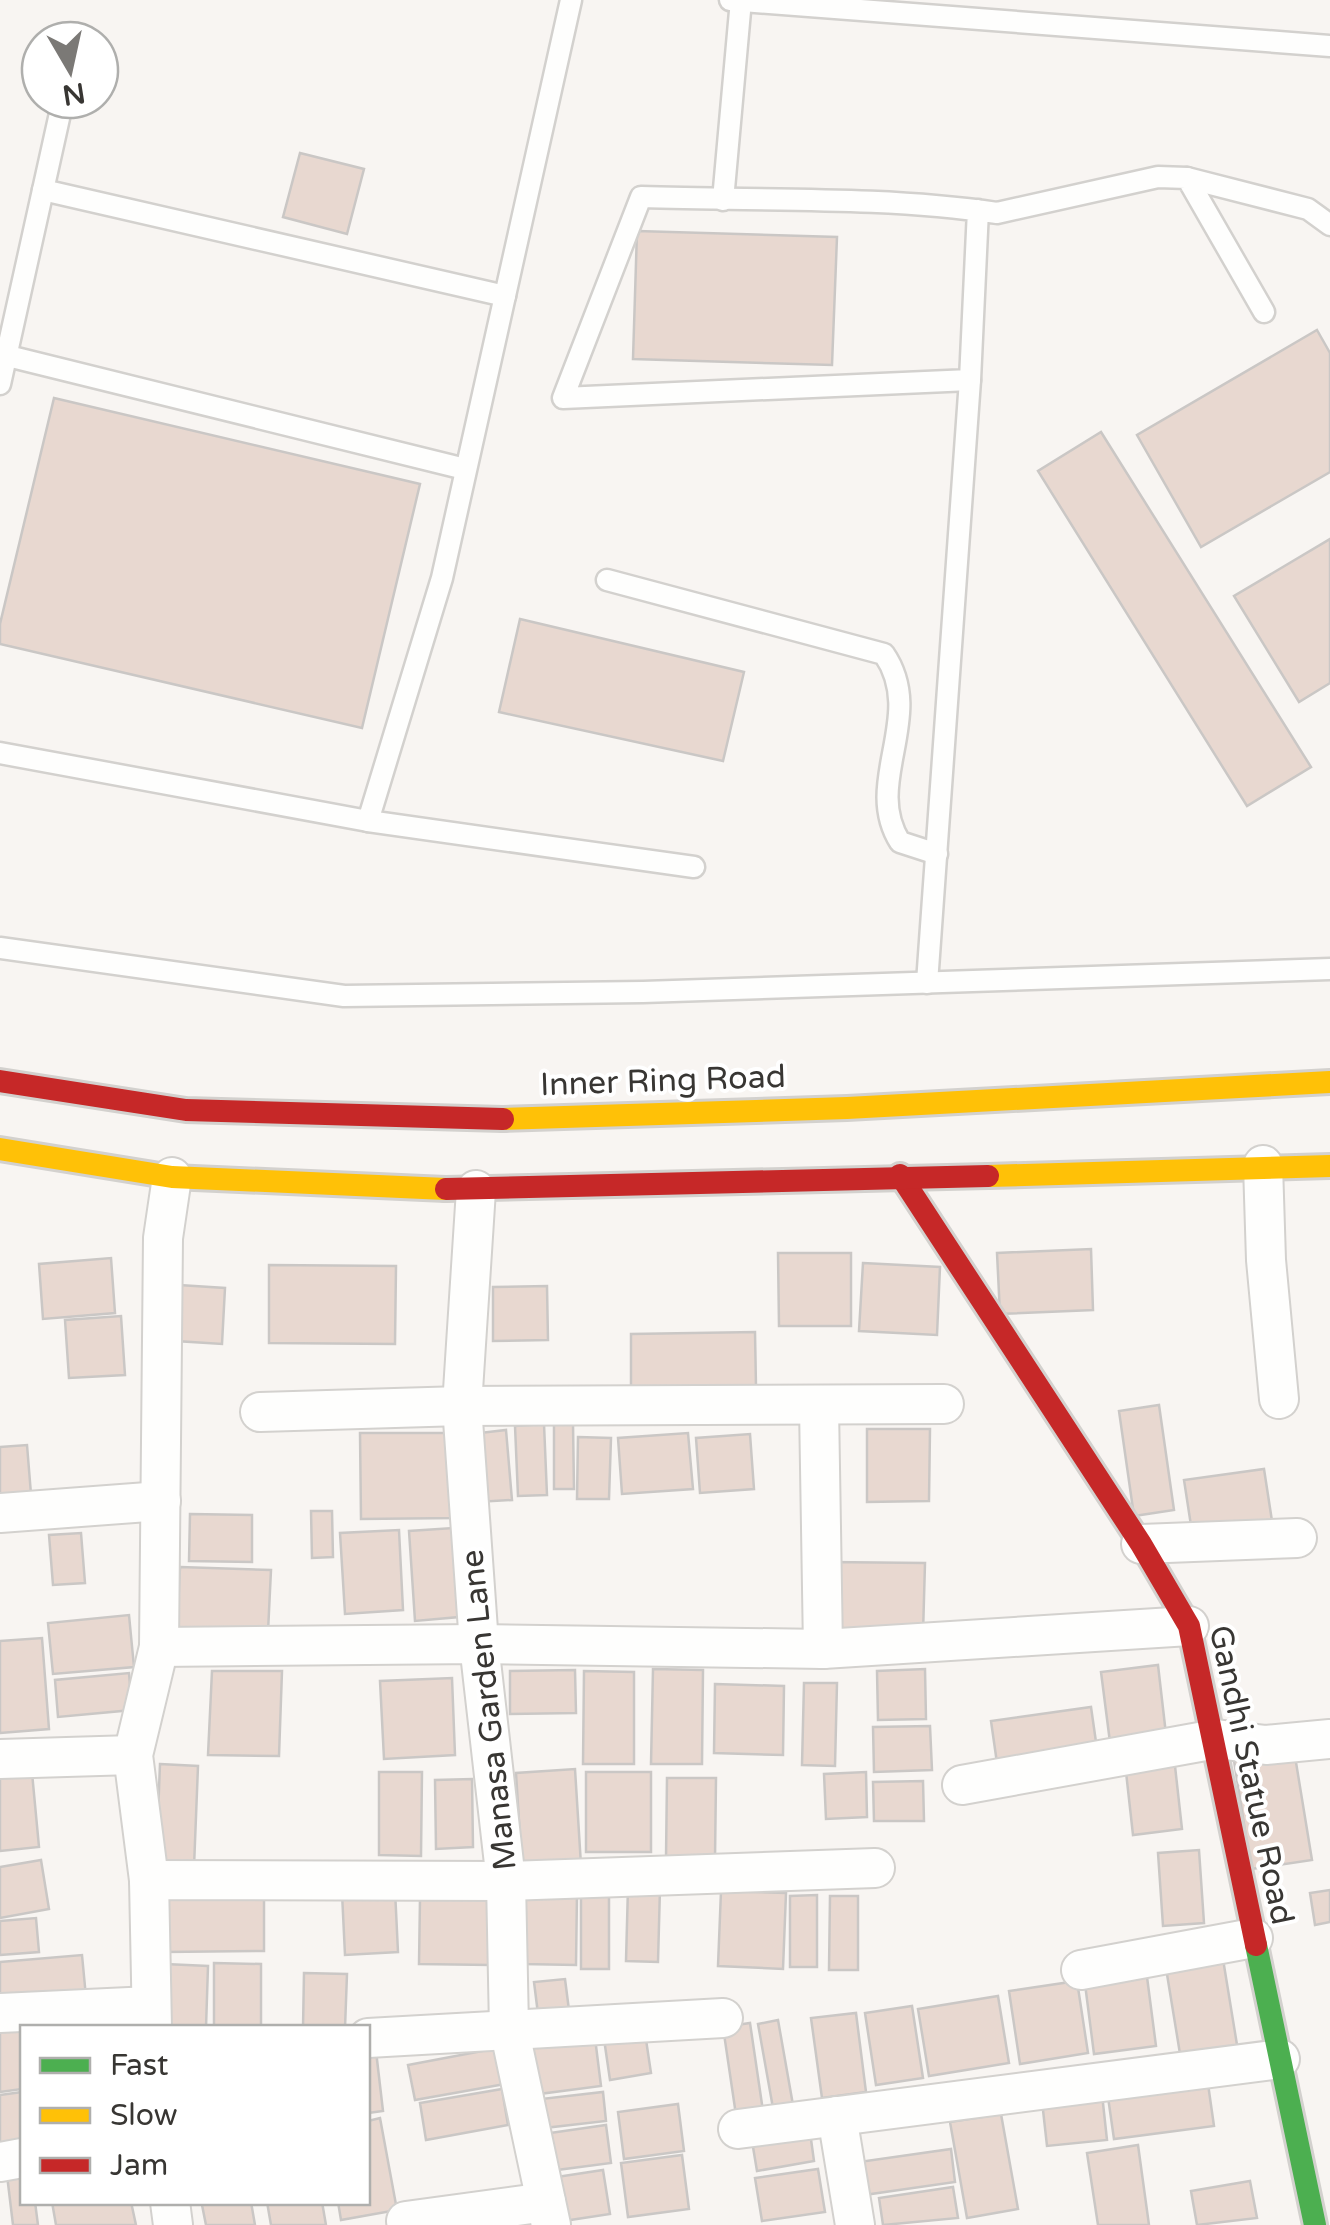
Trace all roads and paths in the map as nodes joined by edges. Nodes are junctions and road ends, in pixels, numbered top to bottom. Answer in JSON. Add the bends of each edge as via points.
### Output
{"nodes":[{"id":1,"x":571,"y":0,"type":"edge"},
{"id":2,"x":737,"y":0,"type":"edge"},
{"id":3,"x":1330,"y":46,"type":"edge"},
{"id":4,"x":59,"y":120,"type":"edge"},
{"id":5,"x":1187,"y":178,"type":"junction"},
{"id":6,"x":44,"y":190,"type":"junction"},
{"id":7,"x":723,"y":200,"type":"junction"},
{"id":8,"x":978,"y":210,"type":"junction"},
{"id":9,"x":1330,"y":225,"type":"edge"},
{"id":10,"x":505,"y":296,"type":"junction"},
{"id":11,"x":1264,"y":312,"type":"dead end"},
{"id":12,"x":8,"y":356,"type":"junction"},
{"id":13,"x":970,"y":380,"type":"junction"},
{"id":14,"x":0,"y":384,"type":"edge"},
{"id":15,"x":465,"y":470,"type":"junction"},
{"id":16,"x":607,"y":580,"type":"dead end"},
{"id":17,"x":0,"y":752,"type":"edge"},
{"id":18,"x":368,"y":821,"type":"junction"},
{"id":19,"x":936,"y":854,"type":"junction"},
{"id":20,"x":694,"y":868,"type":"dead end"},
{"id":21,"x":0,"y":948,"type":"edge"},
{"id":22,"x":1330,"y":968,"type":"edge"},
{"id":23,"x":927,"y":983,"type":"junction"},
{"id":24,"x":0,"y":1081,"type":"edge"},
{"id":25,"x":1330,"y":1082,"type":"edge"},
{"id":26,"x":0,"y":1149,"type":"edge"},
{"id":27,"x":1264,"y":1165,"type":"junction"},
{"id":28,"x":1330,"y":1166,"type":"edge"},
{"id":29,"x":900,"y":1176,"type":"junction"},
{"id":30,"x":172,"y":1177,"type":"junction"},
{"id":31,"x":476,"y":1190,"type":"junction"},
{"id":32,"x":1279,"y":1399,"type":"dead end"},
{"id":33,"x":944,"y":1404,"type":"dead end"},
{"id":34,"x":462,"y":1406,"type":"junction"},
{"id":35,"x":819,"y":1406,"type":"junction"},
{"id":36,"x":260,"y":1412,"type":"dead end"},
{"id":37,"x":161,"y":1501,"type":"junction"},
{"id":38,"x":0,"y":1513,"type":"edge"},
{"id":39,"x":1297,"y":1538,"type":"dead end"},
{"id":40,"x":1142,"y":1544,"type":"junction"},
{"id":41,"x":1189,"y":1626,"type":"junction"},
{"id":42,"x":479,"y":1644,"type":"junction"},
{"id":43,"x":159,"y":1647,"type":"junction"},
{"id":44,"x":823,"y":1649,"type":"junction"},
{"id":45,"x":1216,"y":1738,"type":"junction"},
{"id":46,"x":1330,"y":1739,"type":"edge"},
{"id":47,"x":133,"y":1755,"type":"junction"},
{"id":48,"x":0,"y":1759,"type":"edge"},
{"id":49,"x":962,"y":1785,"type":"dead end"},
{"id":50,"x":874,"y":1868,"type":"dead end"},
{"id":51,"x":149,"y":1880,"type":"junction"},
{"id":52,"x":506,"y":1881,"type":"junction"},
{"id":53,"x":1253,"y":1938,"type":"junction"},
{"id":54,"x":1080,"y":1970,"type":"dead end"},
{"id":55,"x":0,"y":2013,"type":"edge"},
{"id":56,"x":152,"y":2017,"type":"edge"},
{"id":57,"x":723,"y":2018,"type":"dead end"},
{"id":58,"x":509,"y":2028,"type":"junction"},
{"id":59,"x":370,"y":2038,"type":"edge"},
{"id":60,"x":1280,"y":2058,"type":"junction"},
{"id":61,"x":838,"y":2116,"type":"junction"},
{"id":62,"x":738,"y":2129,"type":"dead end"},
{"id":63,"x":549,"y":2214,"type":"edge"},
{"id":64,"x":406,"y":2221,"type":"dead end"},
{"id":65,"x":855,"y":2225,"type":"edge"},
{"id":66,"x":1315,"y":2225,"type":"edge"}],
"edges":[{"from":1,"to":10,"type":"lane"},
{"from":2,"to":3,"type":"lane"},
{"from":2,"to":7,"type":"lane"},
{"from":4,"to":6,"type":"lane"},
{"from":5,"to":8,"type":"lane","via":[[1158,177],[997,212]]},
{"from":5,"to":9,"type":"lane","via":[[1308,210]]},
{"from":5,"to":11,"type":"lane"},
{"from":6,"to":10,"type":"lane"},
{"from":6,"to":12,"type":"lane"},
{"from":7,"to":8,"type":"lane"},
{"from":7,"to":13,"type":"lane","via":[[642,198],[563,398]]},
{"from":8,"to":13,"type":"lane"},
{"from":10,"to":15,"type":"lane"},
{"from":12,"to":14,"type":"lane"},
{"from":12,"to":15,"type":"lane"},
{"from":13,"to":19,"type":"lane"},
{"from":15,"to":18,"type":"lane","via":[[442,578]]},
{"from":16,"to":19,"type":"lane","via":[[884,654],[894,669],[901,724],[891,757],[891,828],[900,842]]},
{"from":17,"to":18,"type":"lane"},
{"from":18,"to":20,"type":"lane"},
{"from":19,"to":23,"type":"lane"},
{"from":21,"to":23,"type":"lane","via":[[344,996]]},
{"from":22,"to":23,"type":"lane"},
{"from":24,"to":25,"type":"main road","name":"Inner Ring Road","via":[[186,1110],[479,1120]]},
{"from":26,"to":30,"type":"main road"},
{"from":27,"to":28,"type":"main road"},
{"from":27,"to":29,"type":"main road"},
{"from":27,"to":32,"type":"street"},
{"from":29,"to":31,"type":"main road"},
{"from":29,"to":40,"type":"main road","name":"Gandhi Statue Road"},
{"from":30,"to":31,"type":"main road"},
{"from":30,"to":37,"type":"street","via":[[163,1238]]},
{"from":31,"to":34,"type":"street","name":"Manasa Garden Lane"},
{"from":33,"to":35,"type":"street"},
{"from":34,"to":35,"type":"street"},
{"from":34,"to":36,"type":"street"},
{"from":34,"to":42,"type":"street","name":"Manasa Garden Lane"},
{"from":35,"to":44,"type":"street"},
{"from":37,"to":38,"type":"street"},
{"from":37,"to":43,"type":"street"},
{"from":39,"to":40,"type":"street"},
{"from":40,"to":41,"type":"main road","name":"Gandhi Statue Road"},
{"from":41,"to":44,"type":"street"},
{"from":41,"to":45,"type":"main road","name":"Gandhi Statue Road"},
{"from":42,"to":43,"type":"street"},
{"from":42,"to":44,"type":"street"},
{"from":42,"to":52,"type":"street","name":"Manasa Garden Lane"},
{"from":43,"to":47,"type":"street"},
{"from":45,"to":46,"type":"street","via":[[1266,1745]]},
{"from":45,"to":49,"type":"street"},
{"from":45,"to":53,"type":"main road","name":"Gandhi Statue Road"},
{"from":47,"to":48,"type":"street"},
{"from":47,"to":51,"type":"street"},
{"from":50,"to":52,"type":"street"},
{"from":51,"to":52,"type":"street"},
{"from":51,"to":56,"type":"street"},
{"from":52,"to":58,"type":"street","name":"Manasa Garden Lane"},
{"from":53,"to":54,"type":"street"},
{"from":53,"to":60,"type":"main road","name":"Gandhi Statue Road"},
{"from":55,"to":56,"type":"street"},
{"from":57,"to":58,"type":"street"},
{"from":58,"to":59,"type":"street"},
{"from":58,"to":63,"type":"street","name":"Manasa Garden Lane"},
{"from":60,"to":61,"type":"street"},
{"from":60,"to":66,"type":"main road","name":"Gandhi Statue Road"},
{"from":61,"to":62,"type":"street"},
{"from":61,"to":65,"type":"street"},
{"from":63,"to":64,"type":"street"}]}
